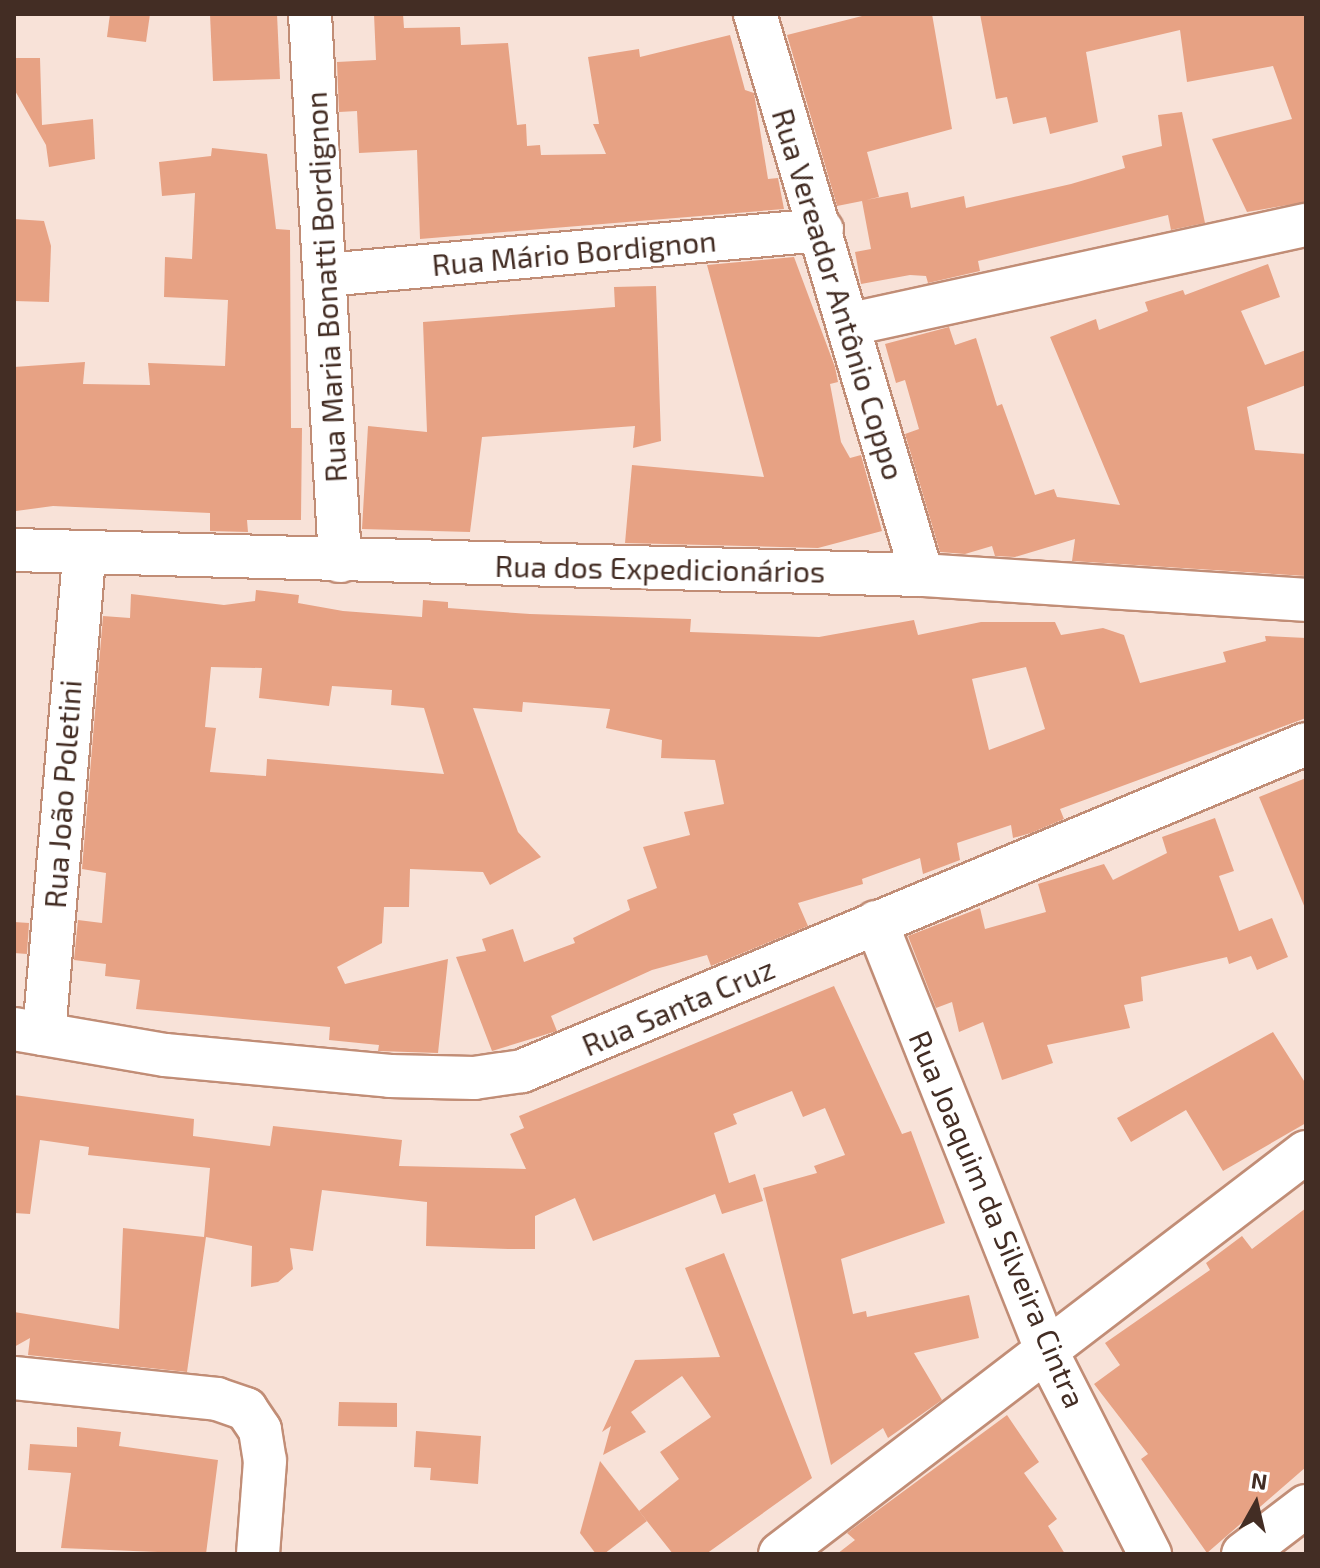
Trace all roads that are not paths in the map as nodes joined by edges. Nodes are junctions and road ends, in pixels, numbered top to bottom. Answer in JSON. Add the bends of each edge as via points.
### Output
{"nodes":[{"id":1,"x":310,"y":14,"type":"edge"},
{"id":2,"x":755,"y":14,"type":"edge"},
{"id":3,"x":1306,"y":225,"type":"edge"},
{"id":4,"x":822,"y":230,"type":"junction"},
{"id":5,"x":326,"y":275,"type":"junction"},
{"id":6,"x":851,"y":324,"type":"junction"},
{"id":7,"x":14,"y":550,"type":"edge"},
{"id":8,"x":84,"y":554,"type":"junction"},
{"id":9,"x":340,"y":561,"type":"junction"},
{"id":10,"x":922,"y":575,"type":"junction"},
{"id":11,"x":1306,"y":600,"type":"edge"},
{"id":12,"x":1306,"y":744,"type":"edge"},
{"id":13,"x":876,"y":922,"type":"junction"},
{"id":14,"x":29,"y":1032,"type":"edge"},
{"id":15,"x":1306,"y":1152,"type":"edge"},
{"id":16,"x":1048,"y":1354,"type":"junction"},
{"id":17,"x":14,"y":1378,"type":"edge"},
{"id":18,"x":1306,"y":1506,"type":"edge"},
{"id":19,"x":258,"y":1554,"type":"edge"},
{"id":20,"x":780,"y":1554,"type":"edge"},
{"id":21,"x":1150,"y":1554,"type":"edge"},
{"id":22,"x":1243,"y":1554,"type":"edge"}],
"edges":[{"from":1,"to":5,"type":"street","name":"Rua Maria Bonatti Bordignon"},
{"from":2,"to":4,"type":"street","name":"Rua Vereador Antônio Coppo"},
{"from":3,"to":6,"type":"street"},
{"from":4,"to":5,"type":"street","name":"Rua Mário Bordignon"},
{"from":4,"to":6,"type":"street","name":"Rua Vereador Antônio Coppo"},
{"from":5,"to":9,"type":"street","name":"Rua Maria Bonatti Bordignon"},
{"from":6,"to":10,"type":"street","name":"Rua Vereador Antônio Coppo"},
{"from":7,"to":8,"type":"street","name":"Rua dos Expedicionários"},
{"from":8,"to":9,"type":"street","name":"Rua dos Expedicionários"},
{"from":8,"to":14,"type":"street","name":"Rua João Poletini"},
{"from":9,"to":10,"type":"street","name":"Rua dos Expedicionários"},
{"from":10,"to":11,"type":"street","name":"Rua dos Expedicionários"},
{"from":12,"to":13,"type":"street","name":"Rua Santa Cruz"},
{"from":13,"to":14,"type":"street","name":"Rua Santa Cruz","via":[[522,1071],[474,1078],[165,1055]]},
{"from":13,"to":16,"type":"street","name":"Rua Joaquim da Silveira Cintra"},
{"from":15,"to":16,"type":"street"},
{"from":16,"to":20,"type":"street"},
{"from":16,"to":21,"type":"street","name":"Rua Joaquim da Silveira Cintra"},
{"from":17,"to":19,"type":"street","via":[[217,1399],[246,1409],[260,1430],[265,1461]]},
{"from":18,"to":22,"type":"street"}]}
